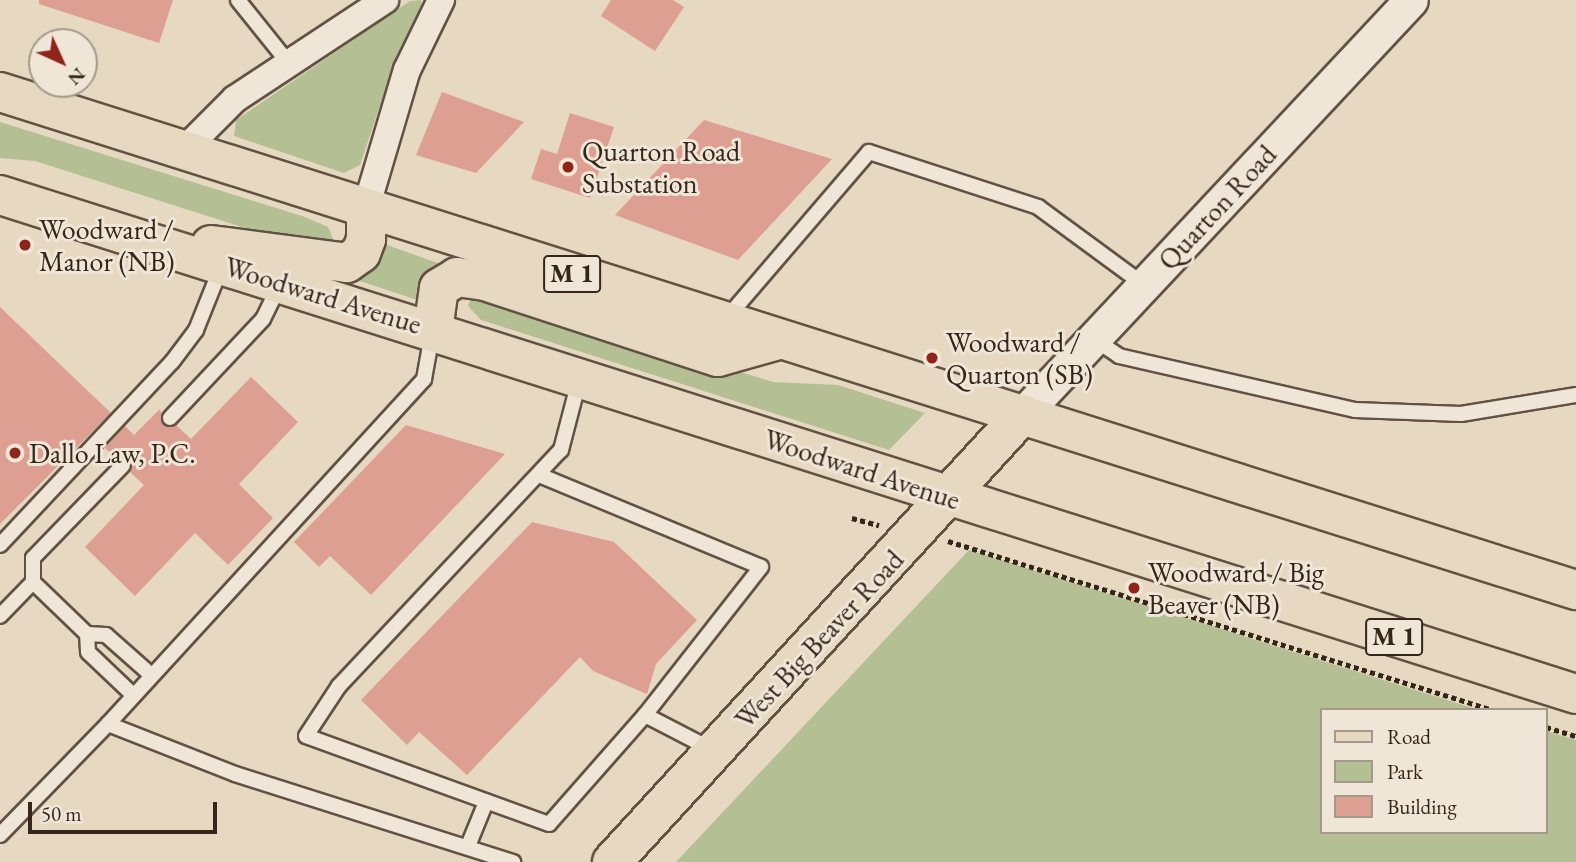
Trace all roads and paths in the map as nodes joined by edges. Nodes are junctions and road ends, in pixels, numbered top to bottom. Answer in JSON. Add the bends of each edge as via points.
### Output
{"nodes":[{"id":1,"x":238,"y":0,"type":"edge"},
{"id":2,"x":385,"y":0,"type":"edge"},
{"id":3,"x":441,"y":0,"type":"edge"},
{"id":4,"x":1400,"y":4,"type":"edge"},
{"id":5,"x":290,"y":65,"type":"junction"},
{"id":6,"x":0,"y":92,"type":"edge"},
{"id":7,"x":184,"y":150,"type":"junction"},
{"id":8,"x":0,"y":195,"type":"edge"},
{"id":9,"x":366,"y":208,"type":"junction"},
{"id":10,"x":150,"y":241,"type":"junction"},
{"id":11,"x":223,"y":264,"type":"junction"},
{"id":12,"x":282,"y":282,"type":"junction"},
{"id":13,"x":1144,"y":285,"type":"junction"},
{"id":14,"x":433,"y":330,"type":"junction"},
{"id":15,"x":711,"y":337,"type":"junction"},
{"id":16,"x":1094,"y":339,"type":"junction"},
{"id":17,"x":580,"y":377,"type":"junction"},
{"id":18,"x":1576,"y":395,"type":"edge"},
{"id":19,"x":1023,"y":414,"type":"junction"},
{"id":20,"x":170,"y":418,"type":"dead end"},
{"id":21,"x":123,"y":465,"type":"dead end"},
{"id":22,"x":539,"y":475,"type":"junction"},
{"id":23,"x":949,"y":497,"type":"junction"},
{"id":24,"x":0,"y":545,"type":"edge"},
{"id":25,"x":968,"y":545,"type":"dead end"},
{"id":26,"x":33,"y":582,"type":"junction"},
{"id":27,"x":1576,"y":590,"type":"edge"},
{"id":28,"x":0,"y":616,"type":"edge"},
{"id":29,"x":87,"y":634,"type":"junction"},
{"id":30,"x":149,"y":673,"type":"junction"},
{"id":31,"x":131,"y":693,"type":"junction"},
{"id":32,"x":1576,"y":694,"type":"edge"},
{"id":33,"x":1487,"y":708,"type":"edge"},
{"id":34,"x":645,"y":715,"type":"junction"},
{"id":35,"x":108,"y":724,"type":"junction"},
{"id":36,"x":1548,"y":728,"type":"edge"},
{"id":37,"x":1576,"y":736,"type":"edge"},
{"id":38,"x":715,"y":751,"type":"junction"},
{"id":39,"x":486,"y":802,"type":"junction"},
{"id":40,"x":0,"y":835,"type":"edge"},
{"id":41,"x":468,"y":846,"type":"junction"},
{"id":42,"x":513,"y":862,"type":"edge"},
{"id":43,"x":612,"y":862,"type":"edge"}],
"edges":[{"from":1,"to":5,"type":"lane"},
{"from":2,"to":5,"type":"street"},
{"from":3,"to":9,"type":"street","via":[[407,70]]},
{"from":4,"to":13,"type":"street","name":"Quarton Road"},
{"from":5,"to":7,"type":"street","via":[[214,116]]},
{"from":6,"to":7,"type":"main road","number":"M 1"},
{"from":7,"to":9,"type":"main road","number":"M 1"},
{"from":8,"to":10,"type":"main road","number":"M 1"},
{"from":9,"to":10,"type":"main road","via":[[361,253],[340,264],[263,248]]},
{"from":9,"to":15,"type":"main road","number":"M 1"},
{"from":10,"to":11,"type":"main road","name":"Woodward Avenue","number":"M 1"},
{"from":11,"to":12,"type":"main road","name":"Woodward Avenue","number":"M 1"},
{"from":11,"to":24,"type":"lane","via":[[196,330],[172,362]]},
{"from":12,"to":14,"type":"main road","name":"Woodward Avenue","number":"M 1"},
{"from":12,"to":20,"type":"lane","via":[[263,319]]},
{"from":13,"to":15,"type":"lane","via":[[1038,207],[869,152]]},
{"from":13,"to":16,"type":"street","name":"Quarton Road"},
{"from":14,"to":15,"type":"main road","via":[[439,289],[457,277]]},
{"from":14,"to":17,"type":"main road","name":"Woodward Avenue","number":"M 1"},
{"from":14,"to":30,"type":"lane","via":[[424,379]]},
{"from":15,"to":19,"type":"main road","via":[[718,357],[778,340]]},
{"from":16,"to":18,"type":"lane","via":[[1119,356],[1355,410],[1461,414]]},
{"from":16,"to":19,"type":"street","name":"Quarton Road"},
{"from":17,"to":22,"type":"lane","via":[[561,450]]},
{"from":17,"to":23,"type":"main road","name":"Woodward Avenue","number":"M 1"},
{"from":19,"to":23,"type":"main road","name":"West Big Beaver Road"},
{"from":19,"to":27,"type":"main road"},
{"from":21,"to":26,"type":"lane","via":[[33,558]]},
{"from":22,"to":34,"type":"lane","via":[[761,567]]},
{"from":22,"to":39,"type":"lane","via":[[339,687],[306,736]]},
{"from":23,"to":32,"type":"main road","name":"Woodward Avenue","number":"M 1"},
{"from":23,"to":38,"type":"main road","name":"West Big Beaver Road"},
{"from":25,"to":33,"type":"path"},
{"from":26,"to":28,"type":"lane"},
{"from":26,"to":29,"type":"lane"},
{"from":29,"to":30,"type":"lane","via":[[106,635]]},
{"from":29,"to":31,"type":"lane","via":[[88,652]]},
{"from":30,"to":31,"type":"lane"},
{"from":31,"to":35,"type":"lane"},
{"from":34,"to":38,"type":"lane"},
{"from":34,"to":39,"type":"lane","via":[[549,824]]},
{"from":35,"to":40,"type":"lane"},
{"from":35,"to":41,"type":"lane","via":[[235,774]]},
{"from":36,"to":37,"type":"path"},
{"from":38,"to":43,"type":"main road","name":"West Big Beaver Road"},
{"from":39,"to":41,"type":"lane"},
{"from":41,"to":42,"type":"lane"}]}
